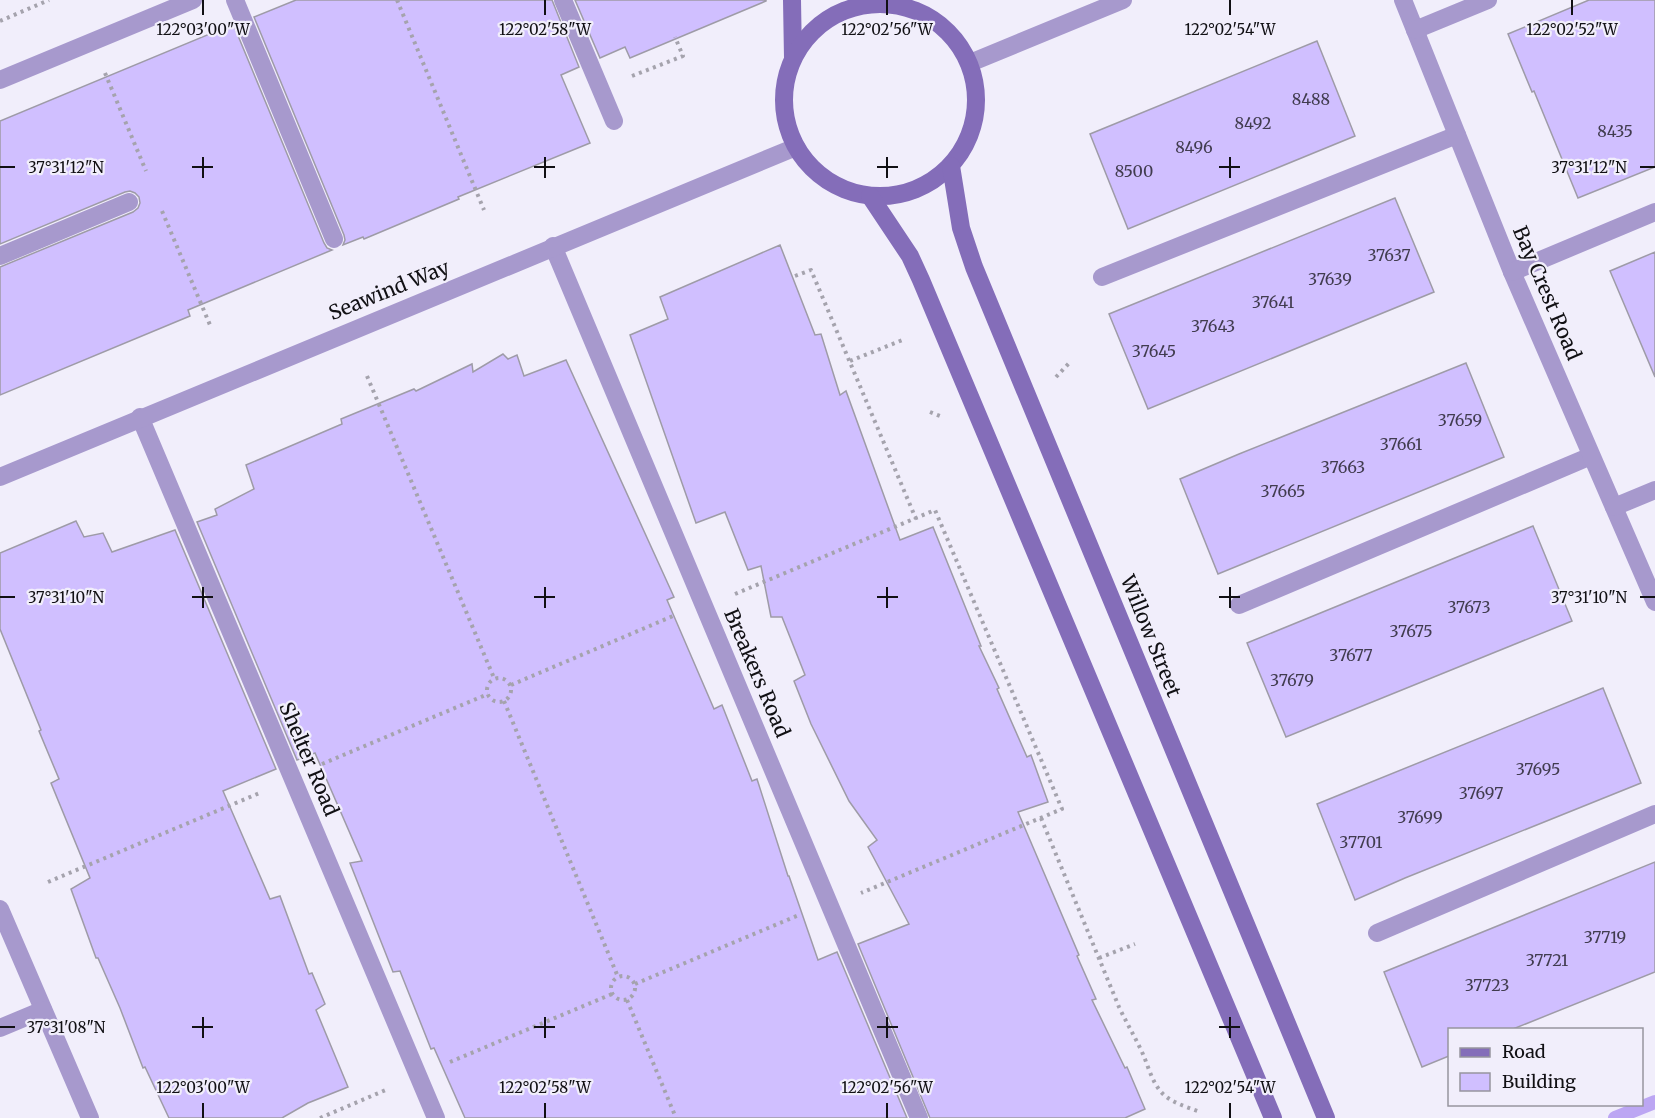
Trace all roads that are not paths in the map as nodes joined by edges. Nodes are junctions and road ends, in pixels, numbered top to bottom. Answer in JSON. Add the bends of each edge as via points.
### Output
{"nodes":[{"id":1,"x":193,"y":0,"type":"edge"},
{"id":2,"x":235,"y":0,"type":"edge"},
{"id":3,"x":563,"y":0,"type":"edge"},
{"id":4,"x":792,"y":0,"type":"edge"},
{"id":5,"x":1123,"y":0,"type":"edge"},
{"id":6,"x":1403,"y":0,"type":"edge"},
{"id":7,"x":1488,"y":0,"type":"edge"},
{"id":8,"x":885,"y":2,"type":"edge"},
{"id":9,"x":1415,"y":30,"type":"junction"},
{"id":10,"x":793,"y":58,"type":"junction"},
{"id":11,"x":970,"y":63,"type":"junction"},
{"id":12,"x":0,"y":80,"type":"edge"},
{"id":13,"x":614,"y":121,"type":"dead end"},
{"id":14,"x":1457,"y":135,"type":"junction"},
{"id":15,"x":796,"y":147,"type":"junction"},
{"id":16,"x":951,"y":166,"type":"junction"},
{"id":17,"x":870,"y":196,"type":"junction"},
{"id":18,"x":129,"y":202,"type":"dead end"},
{"id":19,"x":1655,"y":212,"type":"edge"},
{"id":20,"x":334,"y":239,"type":"dead end"},
{"id":21,"x":553,"y":246,"type":"junction"},
{"id":22,"x":0,"y":256,"type":"edge"},
{"id":23,"x":1512,"y":272,"type":"junction"},
{"id":24,"x":1102,"y":277,"type":"dead end"},
{"id":25,"x":140,"y":417,"type":"junction"},
{"id":26,"x":1591,"y":456,"type":"junction"},
{"id":27,"x":0,"y":477,"type":"edge"},
{"id":28,"x":1655,"y":490,"type":"edge"},
{"id":29,"x":1614,"y":507,"type":"junction"},
{"id":30,"x":1655,"y":602,"type":"edge"},
{"id":31,"x":1239,"y":605,"type":"dead end"},
{"id":32,"x":1655,"y":814,"type":"edge"},
{"id":33,"x":0,"y":909,"type":"edge"},
{"id":34,"x":1377,"y":933,"type":"dead end"},
{"id":35,"x":44,"y":1010,"type":"junction"},
{"id":36,"x":0,"y":1028,"type":"edge"},
{"id":37,"x":90,"y":1118,"type":"edge"},
{"id":38,"x":436,"y":1118,"type":"edge"},
{"id":39,"x":919,"y":1118,"type":"edge"},
{"id":40,"x":1273,"y":1118,"type":"edge"},
{"id":41,"x":1326,"y":1118,"type":"edge"}],
"edges":[{"from":1,"to":12,"type":"street"},
{"from":2,"to":20,"type":"street"},
{"from":3,"to":13,"type":"street"},
{"from":4,"to":10,"type":"street"},
{"from":5,"to":11,"type":"street"},
{"from":6,"to":9,"type":"street","name":"Bay Crest Road"},
{"from":7,"to":9,"type":"street"},
{"from":8,"to":10,"type":"street","via":[[836,14],[812,33]]},
{"from":8,"to":11,"type":"street","via":[[924,15],[948,32]]},
{"from":9,"to":14,"type":"street","name":"Bay Crest Road"},
{"from":10,"to":15,"type":"street","via":[[784,87],[784,118]]},
{"from":11,"to":16,"type":"street","via":[[976,84],[976,113],[968,142]]},
{"from":14,"to":23,"type":"street","name":"Bay Crest Road"},
{"from":14,"to":24,"type":"street"},
{"from":15,"to":17,"type":"street","via":[[815,171],[841,188]]},
{"from":15,"to":21,"type":"street","name":"Seawind Way"},
{"from":16,"to":17,"type":"street","via":[[927,184],[900,195]]},
{"from":16,"to":41,"type":"street","name":"Willow Street","via":[[961,228],[974,267]]},
{"from":17,"to":40,"type":"street","via":[[910,256],[921,280]]},
{"from":18,"to":22,"type":"street"},
{"from":19,"to":23,"type":"street"},
{"from":21,"to":25,"type":"street","name":"Seawind Way"},
{"from":21,"to":39,"type":"street","name":"Breakers Road"},
{"from":23,"to":26,"type":"street","name":"Bay Crest Road"},
{"from":25,"to":27,"type":"street","name":"Seawind Way"},
{"from":25,"to":38,"type":"street","name":"Shelter Road"},
{"from":26,"to":29,"type":"street","name":"Bay Crest Road"},
{"from":26,"to":31,"type":"street"},
{"from":28,"to":29,"type":"street"},
{"from":29,"to":30,"type":"street","name":"Bay Crest Road"},
{"from":32,"to":34,"type":"street"},
{"from":33,"to":35,"type":"street"},
{"from":35,"to":36,"type":"street"},
{"from":35,"to":37,"type":"street"}]}
